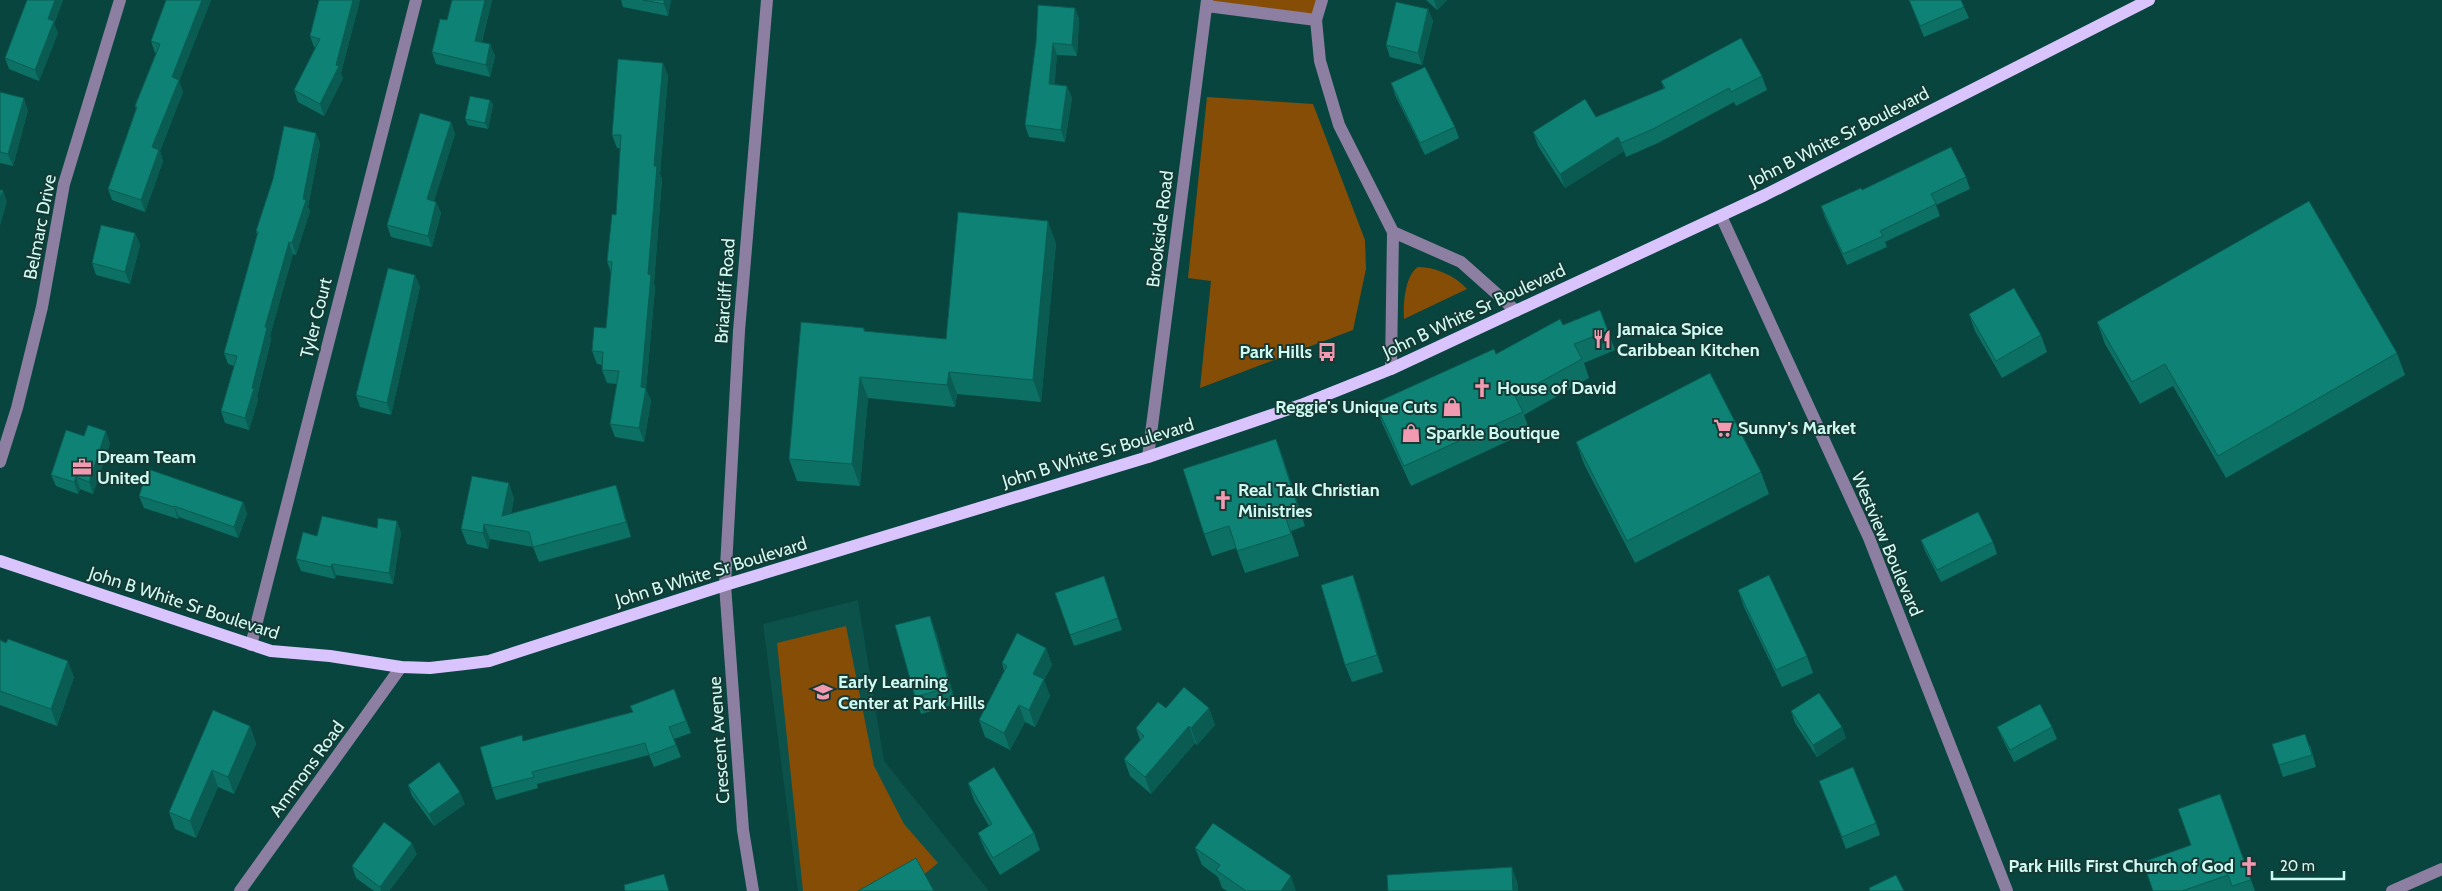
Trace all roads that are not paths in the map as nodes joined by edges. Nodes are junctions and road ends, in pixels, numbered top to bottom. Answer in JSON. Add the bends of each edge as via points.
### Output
{"nodes":[{"id":1,"x":120,"y":0,"type":"edge"},
{"id":2,"x":416,"y":0,"type":"edge"},
{"id":3,"x":767,"y":0,"type":"edge"},
{"id":4,"x":1322,"y":0,"type":"edge"},
{"id":5,"x":2149,"y":0,"type":"edge"},
{"id":6,"x":1207,"y":3,"type":"edge"},
{"id":7,"x":1316,"y":20,"type":"junction"},
{"id":8,"x":1722,"y":216,"type":"junction"},
{"id":9,"x":1393,"y":232,"type":"junction"},
{"id":10,"x":1516,"y":311,"type":"junction"},
{"id":11,"x":1391,"y":369,"type":"junction"},
{"id":12,"x":1148,"y":457,"type":"junction"},
{"id":13,"x":0,"y":462,"type":"edge"},
{"id":14,"x":0,"y":561,"type":"edge"},
{"id":15,"x":724,"y":585,"type":"junction"},
{"id":16,"x":251,"y":645,"type":"junction"},
{"id":17,"x":401,"y":667,"type":"junction"},
{"id":18,"x":2442,"y":869,"type":"edge"},
{"id":19,"x":240,"y":891,"type":"edge"},
{"id":20,"x":753,"y":891,"type":"edge"},
{"id":21,"x":2007,"y":891,"type":"edge"},
{"id":22,"x":2392,"y":891,"type":"edge"}],
"edges":[{"from":1,"to":13,"type":"street","name":"Belmarc Drive","via":[[64,184],[42,307]]},
{"from":2,"to":16,"type":"street","name":"Tyler Court"},
{"from":3,"to":15,"type":"street","name":"Briarcliff Road","via":[[740,321]]},
{"from":4,"to":7,"type":"street"},
{"from":5,"to":8,"type":"main road","name":"John B White Sr Boulevard"},
{"from":6,"to":7,"type":"street","name":"Brookside Road"},
{"from":6,"to":12,"type":"street","name":"Brookside Road"},
{"from":7,"to":9,"type":"street","via":[[1320,61],[1339,125]]},
{"from":8,"to":10,"type":"main road","name":"John B White Sr Boulevard"},
{"from":8,"to":21,"type":"street","name":"Westview Boulevard","via":[[1869,538]]},
{"from":9,"to":10,"type":"street","via":[[1461,262]]},
{"from":9,"to":11,"type":"street"},
{"from":10,"to":11,"type":"main road","name":"John B White Sr Boulevard"},
{"from":11,"to":12,"type":"main road","name":"John B White Sr Boulevard","via":[[1300,406]]},
{"from":12,"to":15,"type":"main road","name":"John B White Sr Boulevard"},
{"from":14,"to":16,"type":"main road","name":"John B White Sr Boulevard"},
{"from":15,"to":17,"type":"main road","name":"John B White Sr Boulevard","via":[[489,661],[430,668]]},
{"from":15,"to":20,"type":"street","name":"Crescent Avenue","via":[[742,830]]},
{"from":16,"to":17,"type":"main road","name":"John B White Sr Boulevard","via":[[272,651]]},
{"from":17,"to":19,"type":"street","name":"Ammons Road"},
{"from":18,"to":22,"type":"street"}]}
